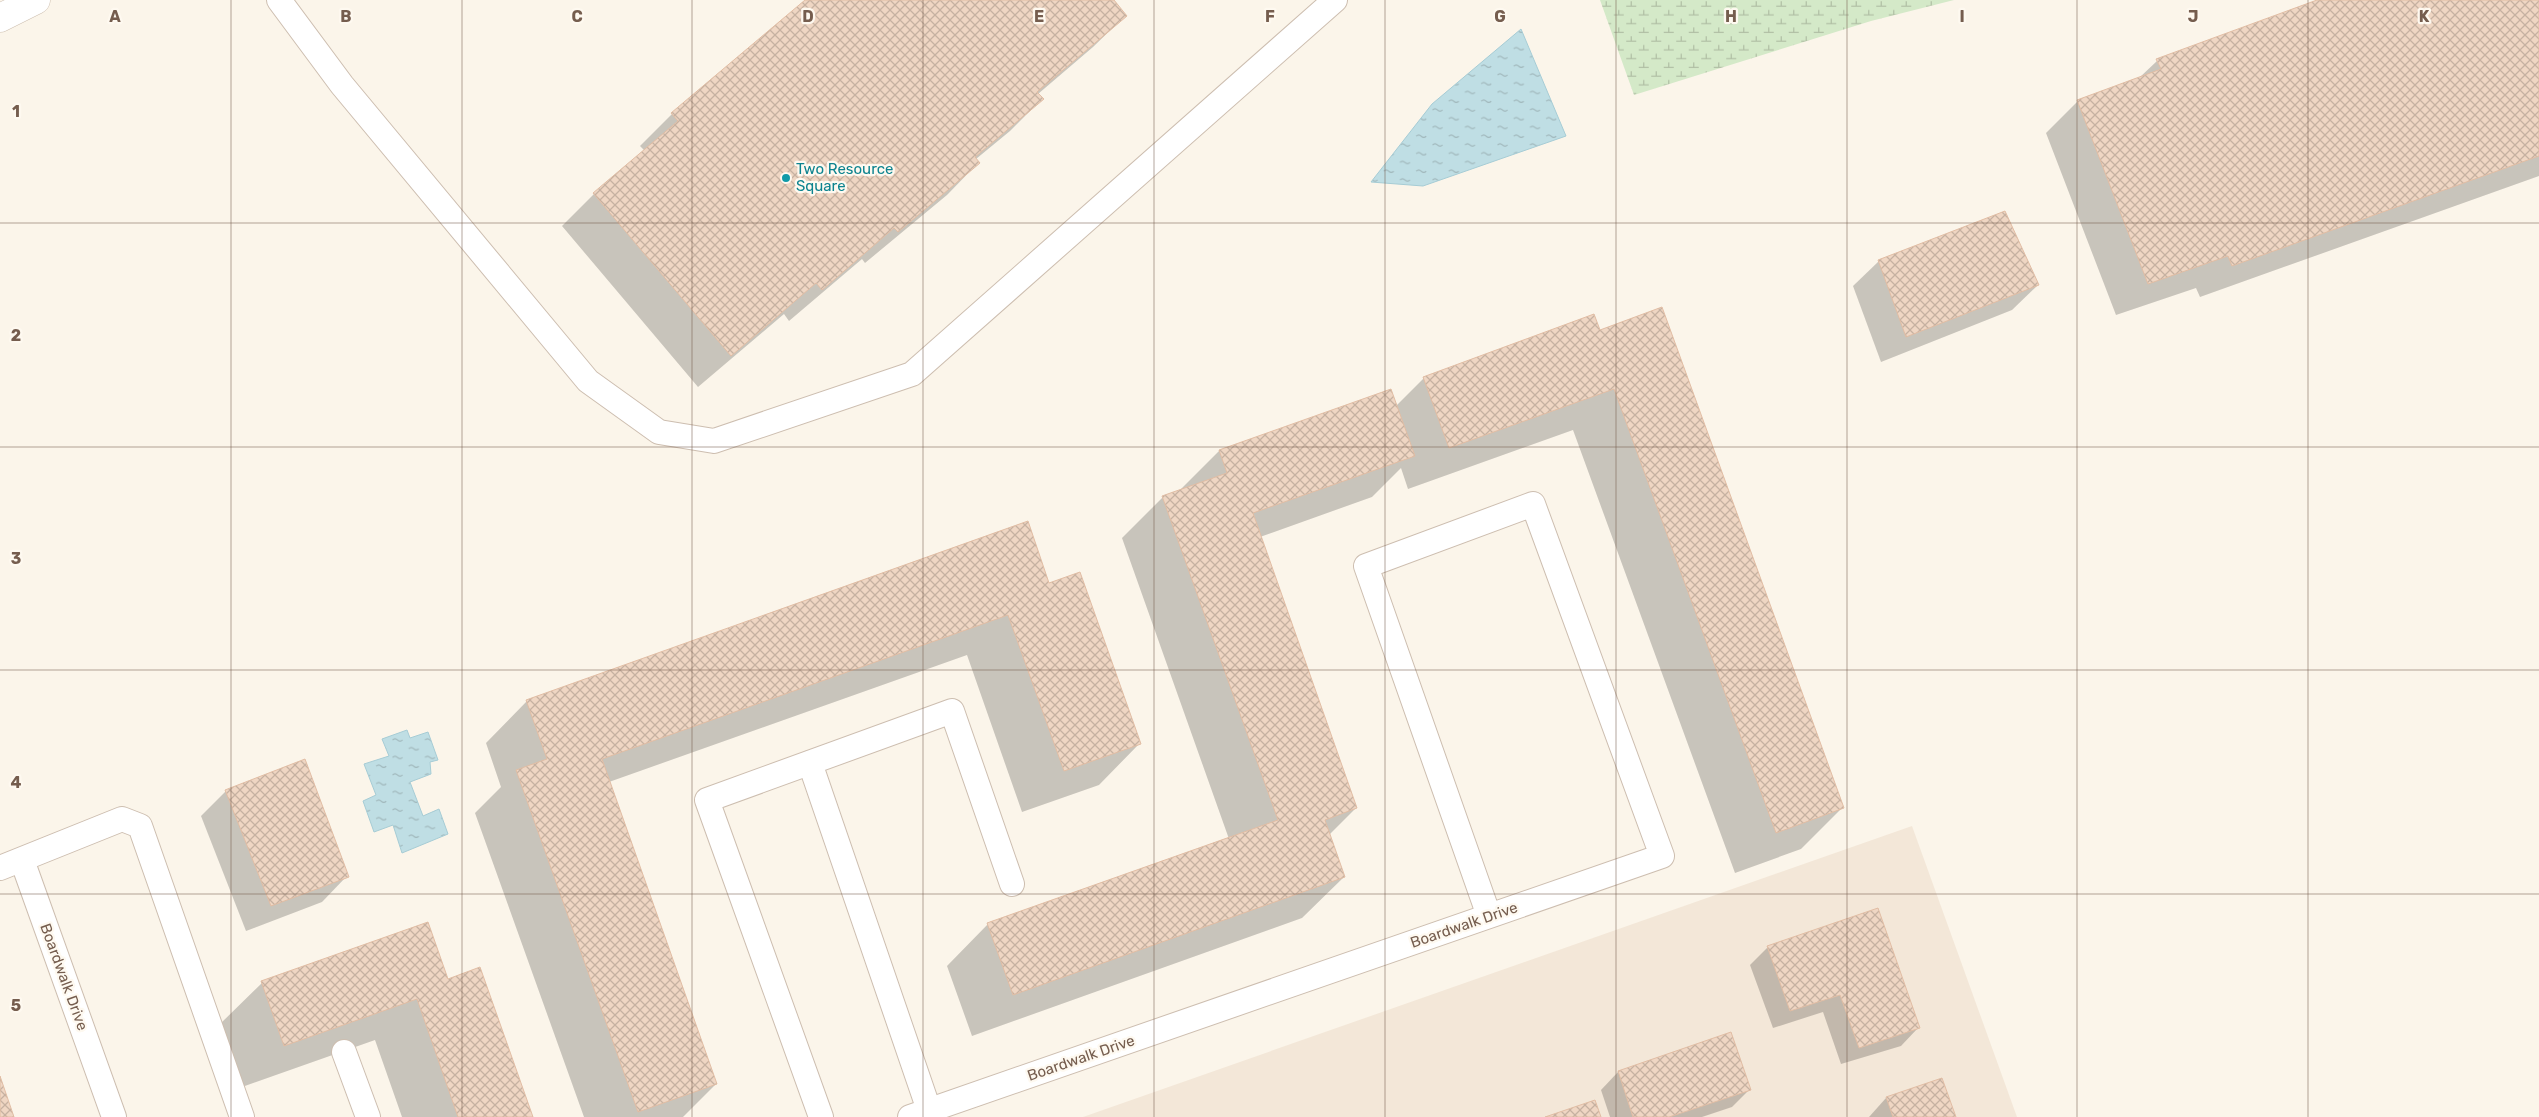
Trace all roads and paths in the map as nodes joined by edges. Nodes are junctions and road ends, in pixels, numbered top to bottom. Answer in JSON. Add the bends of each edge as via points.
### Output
{"nodes":[{"id":1,"x":36,"y":0,"type":"edge"},
{"id":2,"x":278,"y":0,"type":"edge"},
{"id":3,"x":1335,"y":0,"type":"edge"},
{"id":4,"x":0,"y":18,"type":"edge"},
{"id":5,"x":810,"y":763,"type":"junction"},
{"id":6,"x":22,"y":860,"type":"junction"},
{"id":7,"x":0,"y":868,"type":"edge"},
{"id":8,"x":1012,"y":884,"type":"dead end"},
{"id":9,"x":1490,"y":916,"type":"junction"},
{"id":10,"x":344,"y":1052,"type":"dead end"},
{"id":11,"x":920,"y":1114,"type":"edge"},
{"id":12,"x":114,"y":1117,"type":"edge"},
{"id":13,"x":242,"y":1117,"type":"edge"},
{"id":14,"x":368,"y":1117,"type":"edge"},
{"id":15,"x":821,"y":1117,"type":"edge"}],
"edges":[{"from":1,"to":4,"type":"street"},
{"from":2,"to":3,"type":"lane","via":[[342,84],[588,381],[659,432],[714,441],[912,374]]},
{"from":5,"to":8,"type":"lane","via":[[952,711]]},
{"from":5,"to":11,"type":"lane"},
{"from":5,"to":15,"type":"lane","via":[[708,800]]},
{"from":6,"to":7,"type":"lane"},
{"from":6,"to":12,"type":"lane","name":"Boardwalk Drive"},
{"from":6,"to":13,"type":"lane","via":[[122,819],[140,826]]},
{"from":9,"to":9,"type":"lane","name":"Boardwalk Drive","via":[[1366,566],[1533,504],[1662,856]]},
{"from":9,"to":11,"type":"lane","name":"Boardwalk Drive"},
{"from":10,"to":14,"type":"lane"}]}
